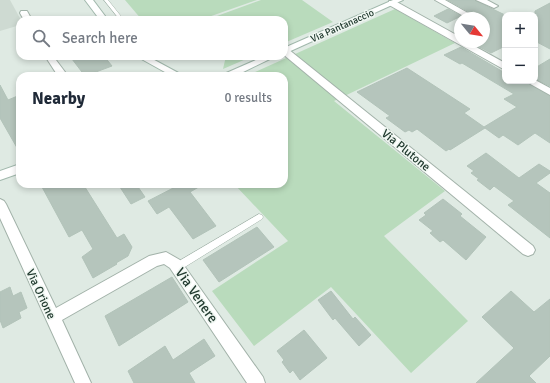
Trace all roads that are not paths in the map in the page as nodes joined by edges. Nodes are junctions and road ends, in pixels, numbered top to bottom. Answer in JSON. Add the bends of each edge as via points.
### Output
{"nodes":[{"id":1,"x":89,"y":0,"type":"edge"},
{"id":2,"x":106,"y":0,"type":"edge"},
{"id":3,"x":439,"y":0,"type":"edge"},
{"id":4,"x":480,"y":0,"type":"edge"},
{"id":5,"x":396,"y":2,"type":"edge"},
{"id":6,"x":494,"y":6,"type":"dead end"},
{"id":7,"x":462,"y":12,"type":"edge"},
{"id":8,"x":101,"y":16,"type":"edge"},
{"id":9,"x":119,"y":16,"type":"edge"},
{"id":10,"x":454,"y":38,"type":"edge"},
{"id":11,"x":472,"y":48,"type":"edge"},
{"id":12,"x":288,"y":49,"type":"edge"},
{"id":13,"x":288,"y":54,"type":"edge"},
{"id":14,"x":51,"y":60,"type":"edge"},
{"id":15,"x":150,"y":60,"type":"edge"},
{"id":16,"x":151,"y":60,"type":"edge"},
{"id":17,"x":263,"y":60,"type":"edge"},
{"id":18,"x":502,"y":65,"type":"edge"},
{"id":19,"x":60,"y":72,"type":"edge"},
{"id":20,"x":160,"y":72,"type":"edge"},
{"id":21,"x":172,"y":72,"type":"edge"},
{"id":22,"x":236,"y":72,"type":"edge"},
{"id":23,"x":535,"y":84,"type":"edge"},
{"id":24,"x":550,"y":92,"type":"edge"},
{"id":25,"x":16,"y":170,"type":"edge"},
{"id":26,"x":0,"y":176,"type":"edge"},
{"id":27,"x":0,"y":204,"type":"edge"},
{"id":28,"x":259,"y":217,"type":"dead end"},
{"id":29,"x":528,"y":250,"type":"dead end"},
{"id":30,"x":177,"y":267,"type":"junction"},
{"id":31,"x":52,"y":318,"type":"junction"},
{"id":32,"x":83,"y":383,"type":"edge"},
{"id":33,"x":257,"y":383,"type":"edge"}],
"edges":[{"from":1,"to":8,"type":"street"},
{"from":2,"to":9,"type":"lane"},
{"from":3,"to":7,"type":"street"},
{"from":4,"to":6,"type":"street"},
{"from":5,"to":10,"type":"street"},
{"from":5,"to":12,"type":"street","name":"Via Pantanaccio"},
{"from":11,"to":18,"type":"street"},
{"from":13,"to":29,"type":"street","name":"Via Plutone"},
{"from":14,"to":19,"type":"street"},
{"from":15,"to":20,"type":"street"},
{"from":16,"to":21,"type":"street"},
{"from":17,"to":22,"type":"street"},
{"from":23,"to":24,"type":"street"},
{"from":25,"to":26,"type":"street"},
{"from":27,"to":31,"type":"street","name":"Via Orione"},
{"from":28,"to":30,"type":"lane"},
{"from":30,"to":31,"type":"street","name":"Via Venere","via":[[169,260],[158,258]]},
{"from":30,"to":33,"type":"street","name":"Via Venere"},
{"from":31,"to":32,"type":"street","name":"Via Orione"}]}
